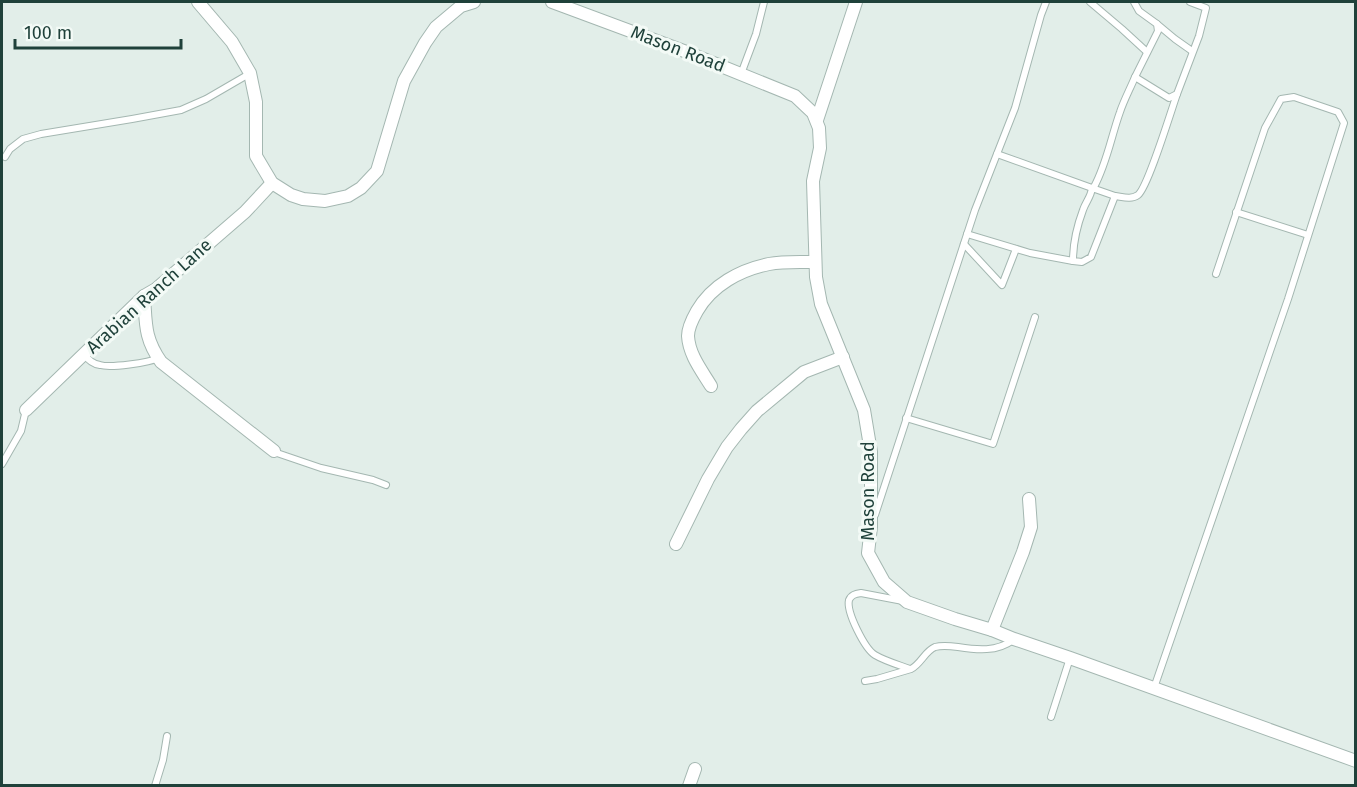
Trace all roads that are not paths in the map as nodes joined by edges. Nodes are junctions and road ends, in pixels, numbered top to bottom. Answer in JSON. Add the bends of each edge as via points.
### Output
{"nodes":[{"id":1,"x":198,"y":2,"type":"edge"},
{"id":2,"x":474,"y":2,"type":"edge"},
{"id":3,"x":552,"y":2,"type":"edge"},
{"id":4,"x":764,"y":2,"type":"edge"},
{"id":5,"x":856,"y":2,"type":"edge"},
{"id":6,"x":1046,"y":2,"type":"edge"},
{"id":7,"x":1090,"y":2,"type":"edge"},
{"id":8,"x":1134,"y":2,"type":"edge"},
{"id":9,"x":1190,"y":2,"type":"edge"},
{"id":10,"x":1157,"y":24,"type":"junction"},
{"id":11,"x":1192,"y":51,"type":"junction"},
{"id":12,"x":1147,"y":52,"type":"junction"},
{"id":13,"x":250,"y":73,"type":"junction"},
{"id":14,"x":741,"y":74,"type":"junction"},
{"id":15,"x":1135,"y":77,"type":"junction"},
{"id":16,"x":1177,"y":94,"type":"junction"},
{"id":17,"x":817,"y":120,"type":"junction"},
{"id":18,"x":997,"y":154,"type":"junction"},
{"id":19,"x":5,"y":158,"type":"dead end"},
{"id":20,"x":272,"y":183,"type":"junction"},
{"id":21,"x":1092,"y":188,"type":"junction"},
{"id":22,"x":1115,"y":196,"type":"junction"},
{"id":23,"x":1236,"y":212,"type":"junction"},
{"id":24,"x":967,"y":234,"type":"junction"},
{"id":25,"x":1308,"y":235,"type":"junction"},
{"id":26,"x":964,"y":244,"type":"junction"},
{"id":27,"x":1016,"y":249,"type":"junction"},
{"id":28,"x":1073,"y":261,"type":"junction"},
{"id":29,"x":815,"y":262,"type":"junction"},
{"id":30,"x":1216,"y":274,"type":"dead end"},
{"id":31,"x":144,"y":296,"type":"junction"},
{"id":32,"x":1035,"y":317,"type":"dead end"},
{"id":33,"x":84,"y":354,"type":"junction"},
{"id":34,"x":843,"y":357,"type":"junction"},
{"id":35,"x":158,"y":358,"type":"junction"},
{"id":36,"x":711,"y":386,"type":"dead end"},
{"id":37,"x":26,"y":410,"type":"joint"},
{"id":38,"x":906,"y":418,"type":"junction"},
{"id":39,"x":274,"y":452,"type":"joint"},
{"id":40,"x":2,"y":464,"type":"edge"},
{"id":41,"x":386,"y":485,"type":"dead end"},
{"id":42,"x":1029,"y":499,"type":"dead end"},
{"id":43,"x":871,"y":527,"type":"junction"},
{"id":44,"x":676,"y":544,"type":"dead end"},
{"id":45,"x":907,"y":602,"type":"junction"},
{"id":46,"x":992,"y":630,"type":"junction"},
{"id":47,"x":1014,"y":639,"type":"junction"},
{"id":48,"x":1070,"y":658,"type":"junction"},
{"id":49,"x":911,"y":669,"type":"junction"},
{"id":50,"x":865,"y":681,"type":"dead end"},
{"id":51,"x":1154,"y":688,"type":"junction"},
{"id":52,"x":1051,"y":717,"type":"dead end"},
{"id":53,"x":167,"y":736,"type":"dead end"},
{"id":54,"x":1356,"y":761,"type":"edge"},
{"id":55,"x":695,"y":769,"type":"dead end"},
{"id":56,"x":154,"y":786,"type":"edge"},
{"id":57,"x":689,"y":786,"type":"edge"}],
"edges":[{"from":1,"to":13,"type":"street","via":[[232,42]]},
{"from":2,"to":20,"type":"street","via":[[461,6],[424,43],[404,81],[376,171],[361,188],[348,196],[325,201],[291,195]]},
{"from":3,"to":14,"type":"street","name":"Mason Road"},
{"from":4,"to":14,"type":"lane"},
{"from":5,"to":17,"type":"street"},
{"from":6,"to":18,"type":"lane","via":[[1015,108]]},
{"from":7,"to":12,"type":"lane"},
{"from":8,"to":10,"type":"lane","via":[[1139,11]]},
{"from":9,"to":11,"type":"lane","via":[[1206,8]]},
{"from":10,"to":11,"type":"lane"},
{"from":10,"to":12,"type":"lane","via":[[1158,31]]},
{"from":11,"to":16,"type":"lane"},
{"from":12,"to":15,"type":"lane"},
{"from":13,"to":19,"type":"lane","via":[[181,110],[41,134],[23,139]]},
{"from":13,"to":20,"type":"street","via":[[256,102],[256,156]]},
{"from":14,"to":17,"type":"street","name":"Mason Road","via":[[795,96]]},
{"from":15,"to":16,"type":"lane","via":[[1169,98]]},
{"from":15,"to":21,"type":"lane","via":[[1120,111],[1101,175]]},
{"from":16,"to":22,"type":"lane","via":[[1139,194],[1130,198]]},
{"from":17,"to":29,"type":"street","name":"Mason Road","via":[[820,148],[813,182]]},
{"from":18,"to":21,"type":"lane"},
{"from":18,"to":24,"type":"lane"},
{"from":20,"to":31,"type":"street","name":"Arabian Ranch Lane","via":[[245,212]]},
{"from":21,"to":22,"type":"lane"},
{"from":21,"to":28,"type":"lane","via":[[1083,208]]},
{"from":22,"to":28,"type":"lane","via":[[1091,257]]},
{"from":23,"to":25,"type":"lane"},
{"from":23,"to":25,"type":"lane","via":[[1264,128],[1281,99],[1294,97],[1338,112],[1344,123]]},
{"from":23,"to":30,"type":"lane"},
{"from":24,"to":26,"type":"lane"},
{"from":24,"to":27,"type":"lane"},
{"from":25,"to":51,"type":"lane"},
{"from":26,"to":27,"type":"lane","via":[[1002,285]]},
{"from":26,"to":38,"type":"lane"},
{"from":27,"to":28,"type":"lane"},
{"from":29,"to":34,"type":"street","name":"Mason Road","via":[[821,303]]},
{"from":29,"to":36,"type":"street","via":[[771,264],[742,272],[703,301],[688,334],[690,349]]},
{"from":31,"to":33,"type":"street","name":"Arabian Ranch Lane"},
{"from":31,"to":35,"type":"street","via":[[147,335]]},
{"from":32,"to":38,"type":"lane","via":[[993,444]]},
{"from":33,"to":35,"type":"lane","via":[[92,362],[106,366]]},
{"from":33,"to":37,"type":"street","name":"Arabian Ranch Lane"},
{"from":34,"to":43,"type":"street","name":"Mason Road","via":[[864,410],[871,452]]},
{"from":34,"to":44,"type":"street","via":[[804,372],[757,411],[708,479]]},
{"from":35,"to":39,"type":"street"},
{"from":37,"to":40,"type":"lane","via":[[21,430]]},
{"from":38,"to":43,"type":"lane"},
{"from":39,"to":41,"type":"lane"},
{"from":42,"to":46,"type":"street","via":[[1031,527]]},
{"from":43,"to":45,"type":"street","name":"Mason Road","via":[[868,553],[884,582]]},
{"from":45,"to":46,"type":"street","name":"Mason Road"},
{"from":45,"to":49,"type":"lane","via":[[861,593],[852,596],[849,607],[867,648],[874,655]]},
{"from":46,"to":47,"type":"street","name":"Mason Road"},
{"from":47,"to":48,"type":"street","name":"Mason Road"},
{"from":47,"to":49,"type":"lane","via":[[986,650],[936,647]]},
{"from":48,"to":51,"type":"street","name":"Mason Road"},
{"from":48,"to":52,"type":"lane"},
{"from":49,"to":50,"type":"lane"},
{"from":51,"to":54,"type":"street","name":"Mason Road"},
{"from":53,"to":56,"type":"lane"},
{"from":55,"to":57,"type":"street"}]}
